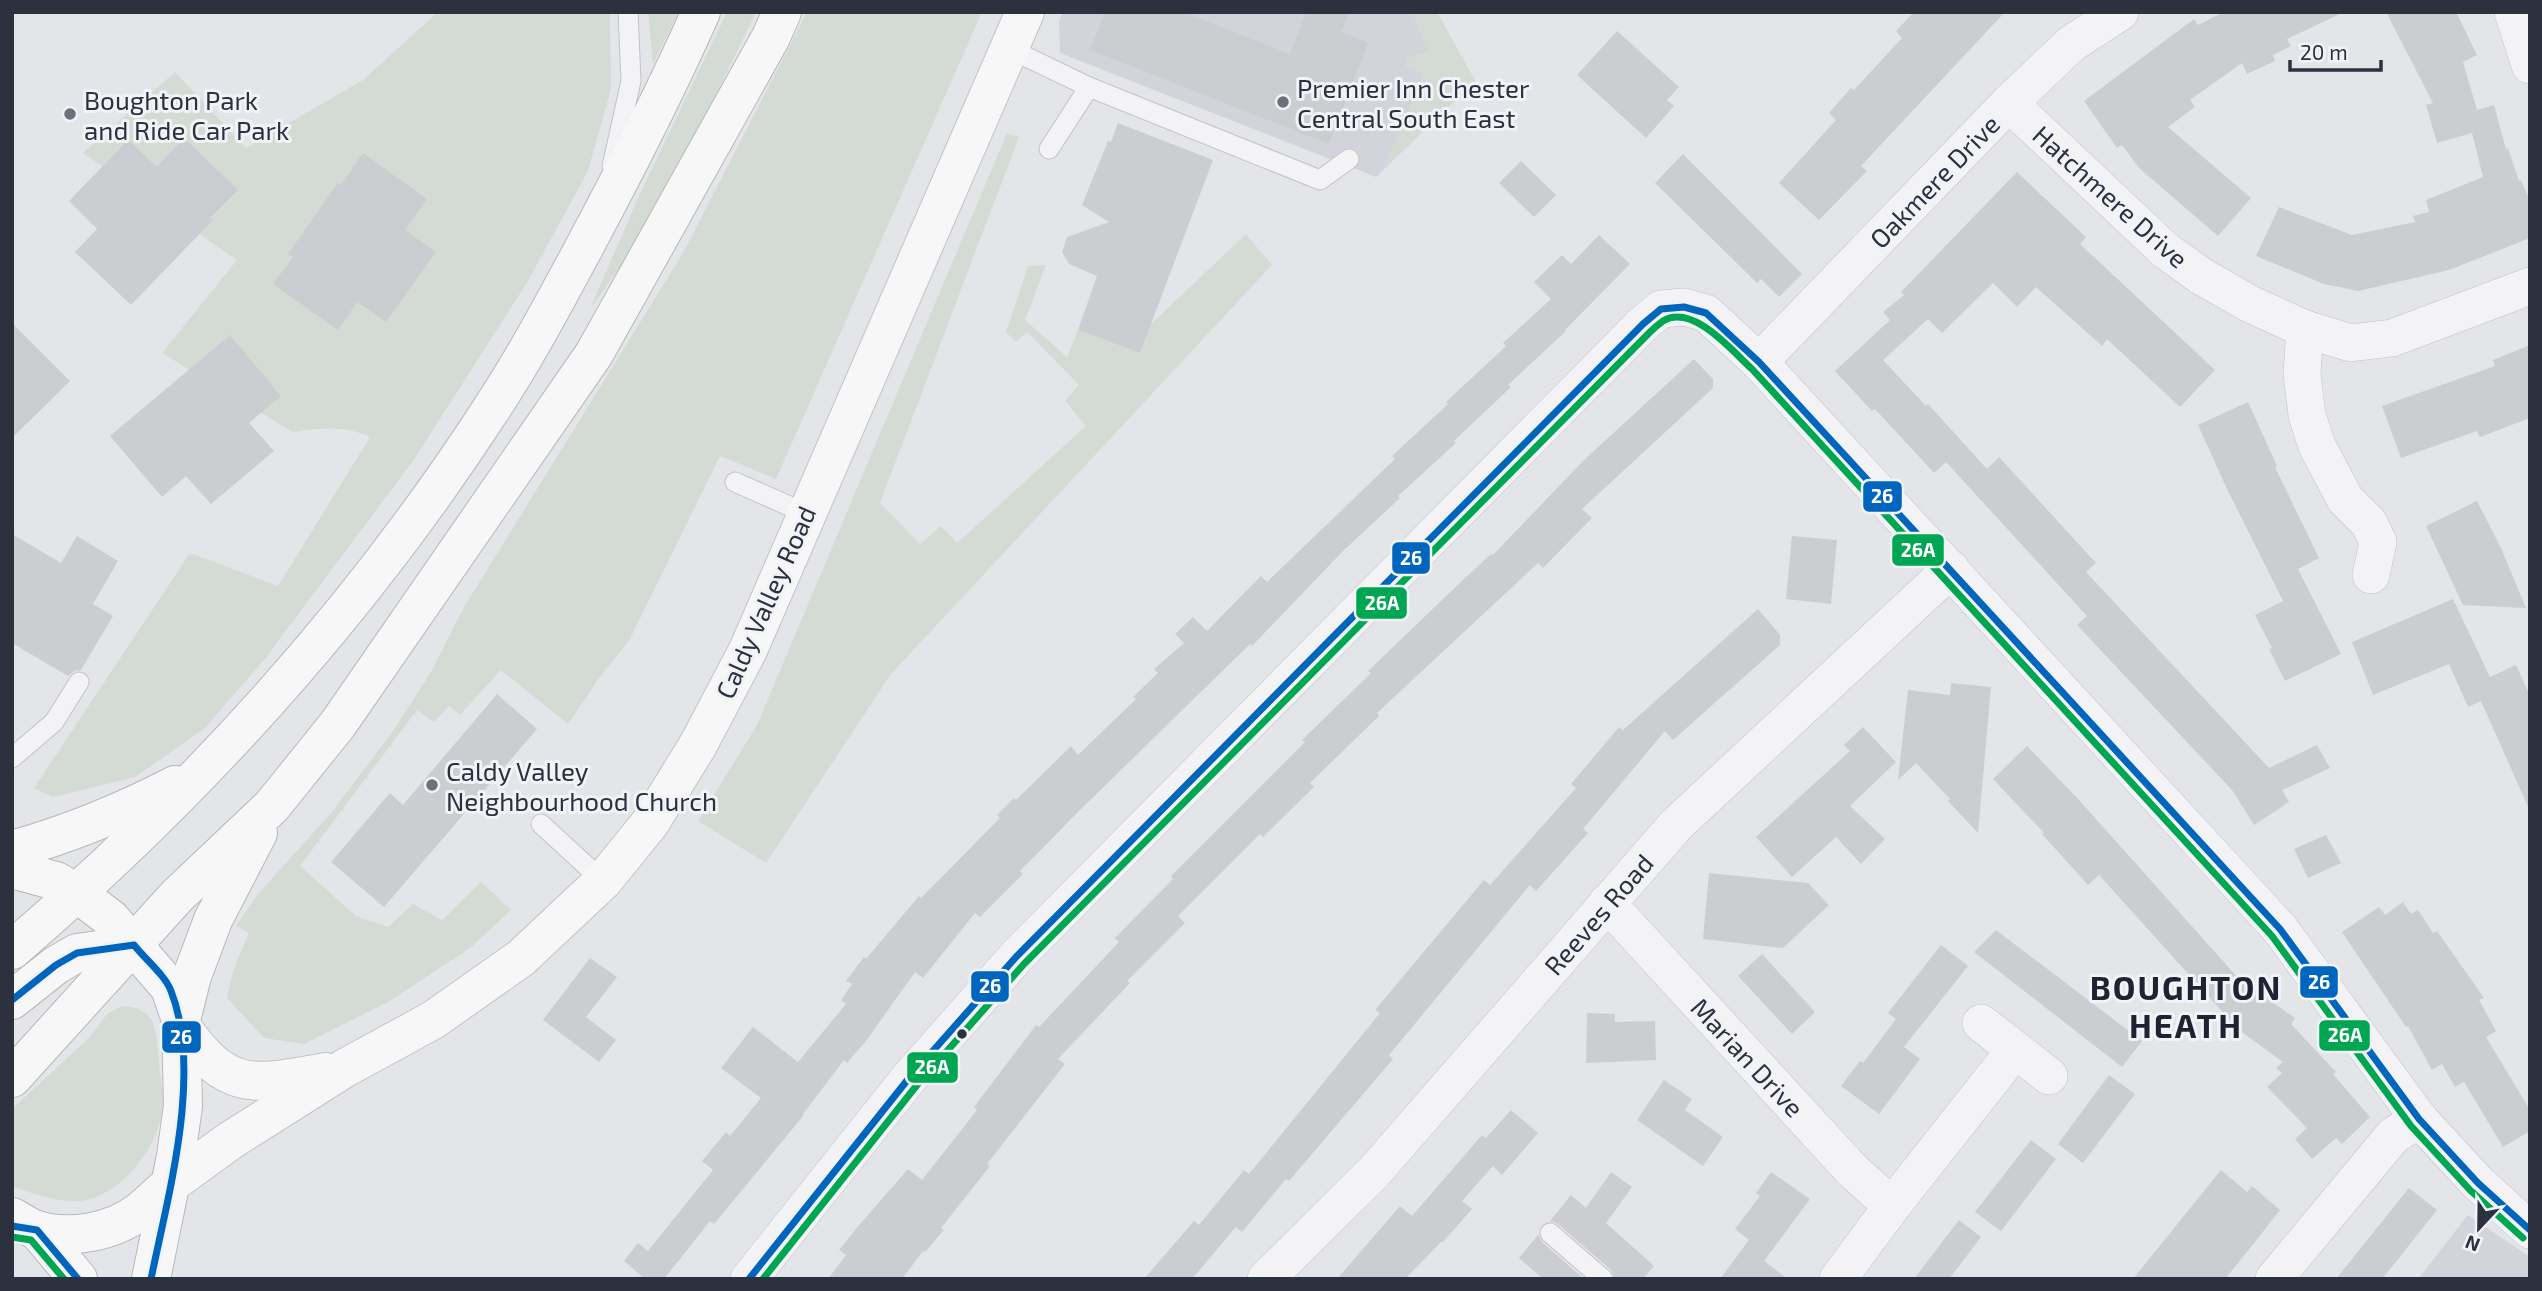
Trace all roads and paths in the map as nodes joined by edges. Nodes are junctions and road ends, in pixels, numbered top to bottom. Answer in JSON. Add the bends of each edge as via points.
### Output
{"nodes":[{"id":1,"x":628,"y":12,"type":"edge"},
{"id":2,"x":701,"y":12,"type":"edge"},
{"id":3,"x":782,"y":12,"type":"edge"},
{"id":4,"x":1025,"y":12,"type":"edge"},
{"id":5,"x":2120,"y":12,"type":"edge"},
{"id":6,"x":2513,"y":12,"type":"edge"},
{"id":7,"x":1009,"y":48,"type":"junction"},
{"id":8,"x":2530,"y":65,"type":"edge"},
{"id":9,"x":1089,"y":87,"type":"junction"},
{"id":10,"x":2010,"y":103,"type":"junction"},
{"id":11,"x":1049,"y":149,"type":"dead end"},
{"id":12,"x":1349,"y":159,"type":"dead end"},
{"id":13,"x":601,"y":215,"type":"junction"},
{"id":14,"x":2530,"y":286,"type":"edge"},
{"id":15,"x":2305,"y":329,"type":"junction"},
{"id":16,"x":1759,"y":362,"type":"junction"},
{"id":17,"x":734,"y":482,"type":"dead end"},
{"id":18,"x":805,"y":513,"type":"junction"},
{"id":19,"x":2384,"y":546,"type":"dead end"},
{"id":20,"x":1951,"y":569,"type":"junction"},
{"id":21,"x":79,"y":682,"type":"dead end"},
{"id":22,"x":12,"y":758,"type":"edge"},
{"id":23,"x":199,"y":773,"type":"junction"},
{"id":24,"x":272,"y":806,"type":"junction"},
{"id":25,"x":541,"y":824,"type":"dead end"},
{"id":26,"x":12,"y":850,"type":"edge"},
{"id":27,"x":12,"y":869,"type":"edge"},
{"id":28,"x":603,"y":881,"type":"junction"},
{"id":29,"x":77,"y":894,"type":"junction"},
{"id":30,"x":1607,"y":904,"type":"junction"},
{"id":31,"x":27,"y":919,"type":"edge"},
{"id":32,"x":134,"y":945,"type":"junction"},
{"id":33,"x":12,"y":950,"type":"edge"},
{"id":34,"x":77,"y":953,"type":"junction"},
{"id":35,"x":12,"y":1000,"type":"edge"},
{"id":36,"x":81,"y":1004,"type":"junction"},
{"id":37,"x":182,"y":1023,"type":"junction"},
{"id":38,"x":1981,"y":1023,"type":"dead end"},
{"id":39,"x":52,"y":1034,"type":"junction"},
{"id":40,"x":2015,"y":1050,"type":"junction"},
{"id":41,"x":12,"y":1052,"type":"edge"},
{"id":42,"x":345,"y":1068,"type":"junction"},
{"id":43,"x":2049,"y":1076,"type":"dead end"},
{"id":44,"x":12,"y":1078,"type":"edge"},
{"id":45,"x":2419,"y":1119,"type":"junction"},
{"id":46,"x":169,"y":1185,"type":"junction"},
{"id":47,"x":1892,"y":1206,"type":"junction"},
{"id":48,"x":23,"y":1225,"type":"edge"},
{"id":49,"x":2530,"y":1230,"type":"edge"},
{"id":50,"x":1550,"y":1233,"type":"dead end"},
{"id":51,"x":78,"y":1279,"type":"edge"},
{"id":52,"x":151,"y":1279,"type":"edge"},
{"id":53,"x":748,"y":1279,"type":"edge"},
{"id":54,"x":1266,"y":1279,"type":"edge"},
{"id":55,"x":1603,"y":1279,"type":"edge"},
{"id":56,"x":1838,"y":1279,"type":"edge"},
{"id":57,"x":2274,"y":1279,"type":"edge"}],
"edges":[{"from":1,"to":13,"type":"lane","via":[[631,82]]},
{"from":2,"to":13,"type":"main road","via":[[662,100]]},
{"from":3,"to":24,"type":"main road","via":[[594,354],[345,714]]},
{"from":4,"to":7,"type":"main road","name":"Caldy Valley Road"},
{"from":5,"to":10,"type":"street","name":"Oakmere Drive","via":[[2071,44]]},
{"from":6,"to":8,"type":"street"},
{"from":7,"to":9,"type":"lane"},
{"from":7,"to":18,"type":"main road","name":"Caldy Valley Road"},
{"from":9,"to":11,"type":"lane"},
{"from":9,"to":12,"type":"lane","via":[[1320,180]]},
{"from":10,"to":15,"type":"street","name":"Hatchmere Drive","via":[[2165,250],[2211,282]]},
{"from":10,"to":16,"type":"street","name":"Oakmere Drive"},
{"from":13,"to":23,"type":"main road","via":[[489,413],[417,515],[293,674]]},
{"from":14,"to":15,"type":"street","name":"Hatchmere Drive","via":[[2392,338],[2351,343]]},
{"from":15,"to":19,"type":"street","via":[[2302,374],[2317,446],[2345,499]]},
{"from":16,"to":20,"type":"street"},
{"from":16,"to":53,"type":"street","via":[[1706,313],[1684,307],[1661,309],[1643,324],[1016,957],[909,1078]]},
{"from":17,"to":18,"type":"lane"},
{"from":18,"to":28,"type":"main road","name":"Caldy Valley Road","via":[[748,650],[698,745],[650,823]]},
{"from":20,"to":30,"type":"street","name":"Reeves Road","via":[[1676,825]]},
{"from":20,"to":45,"type":"street","via":[[2280,929]]},
{"from":21,"to":22,"type":"lane","via":[[54,722]]},
{"from":23,"to":26,"type":"main road","via":[[121,811]]},
{"from":23,"to":29,"type":"main road"},
{"from":24,"to":32,"type":"main road"},
{"from":24,"to":37,"type":"main road","via":[[213,920],[192,976]]},
{"from":25,"to":28,"type":"lane"},
{"from":27,"to":29,"type":"main road","via":[[46,877]]},
{"from":28,"to":42,"type":"main road","name":"Caldy Valley Road","via":[[521,958],[433,1020]]},
{"from":29,"to":31,"type":"main road"},
{"from":29,"to":32,"type":"main road","via":[[111,919]]},
{"from":30,"to":47,"type":"street","name":"Marian Drive","via":[[1853,1171]]},
{"from":30,"to":54,"type":"street","name":"Reeves Road","via":[[1374,1172]]},
{"from":31,"to":33,"type":"main road"},
{"from":31,"to":34,"type":"main road","via":[[62,935]]},
{"from":32,"to":34,"type":"main road"},
{"from":32,"to":36,"type":"main road"},
{"from":32,"to":37,"type":"main road","via":[[170,988]]},
{"from":34,"to":35,"type":"main road"},
{"from":34,"to":36,"type":"main road","via":[[85,968]]},
{"from":36,"to":39,"type":"main road"},
{"from":37,"to":42,"type":"main road","name":"Caldy Valley Road","via":[[211,1063],[234,1076],[260,1082]]},
{"from":37,"to":46,"type":"main road","via":[[183,1106]]},
{"from":38,"to":40,"type":"street"},
{"from":39,"to":41,"type":"main road"},
{"from":39,"to":44,"type":"main road"},
{"from":40,"to":43,"type":"street"},
{"from":40,"to":47,"type":"street"},
{"from":42,"to":46,"type":"main road","name":"Caldy Valley Road"},
{"from":45,"to":49,"type":"street","via":[[2478,1184]]},
{"from":45,"to":57,"type":"street","via":[[2393,1136]]},
{"from":46,"to":48,"type":"main road","name":"Caldy Valley Road","via":[[140,1211],[97,1231],[74,1234]]},
{"from":46,"to":52,"type":"main road"},
{"from":47,"to":56,"type":"street"},
{"from":48,"to":51,"type":"main road"},
{"from":50,"to":55,"type":"lane"}]}
